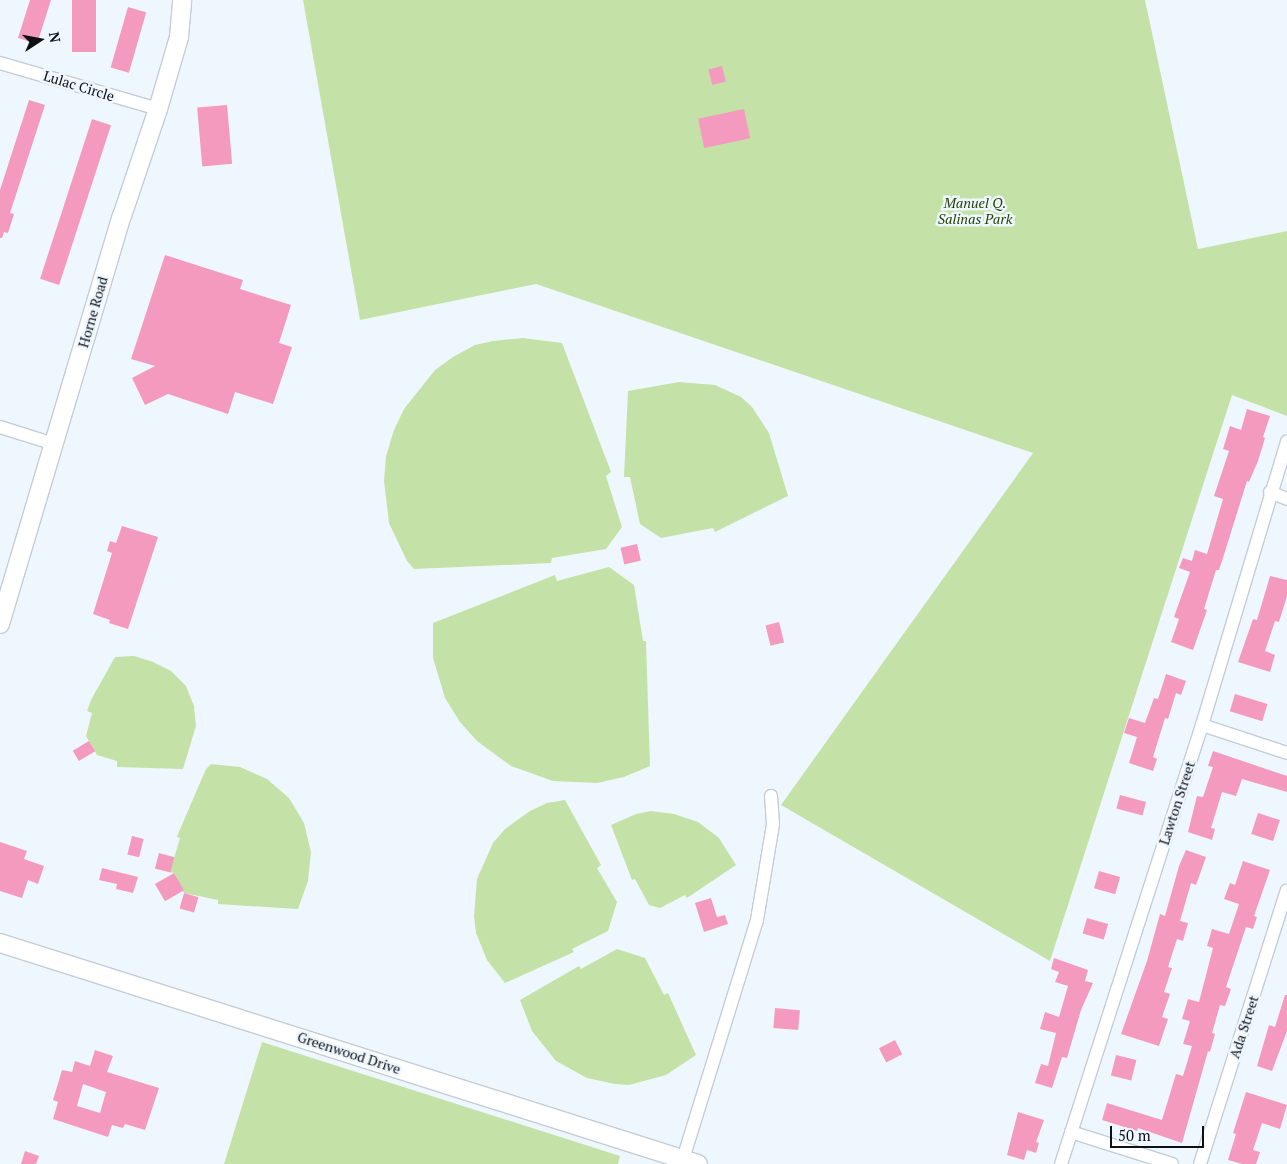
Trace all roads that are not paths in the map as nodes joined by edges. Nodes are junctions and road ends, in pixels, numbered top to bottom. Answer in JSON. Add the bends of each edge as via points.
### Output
{"nodes":[{"id":1,"x":182,"y":0,"type":"edge"},
{"id":2,"x":0,"y":62,"type":"edge"},
{"id":3,"x":158,"y":109,"type":"junction"},
{"id":4,"x":0,"y":426,"type":"edge"},
{"id":5,"x":1287,"y":441,"type":"edge"},
{"id":6,"x":54,"y":444,"type":"junction"},
{"id":7,"x":1270,"y":492,"type":"junction"},
{"id":8,"x":1287,"y":499,"type":"edge"},
{"id":9,"x":0,"y":624,"type":"edge"},
{"id":10,"x":1202,"y":725,"type":"junction"},
{"id":11,"x":1287,"y":753,"type":"edge"},
{"id":12,"x":771,"y":796,"type":"dead end"},
{"id":13,"x":1287,"y":890,"type":"edge"},
{"id":14,"x":0,"y":943,"type":"edge"},
{"id":15,"x":1071,"y":1132,"type":"junction"},
{"id":16,"x":691,"y":1162,"type":"edge"},
{"id":17,"x":1061,"y":1164,"type":"edge"},
{"id":18,"x":1172,"y":1164,"type":"edge"},
{"id":19,"x":1200,"y":1164,"type":"edge"}],
"edges":[{"from":1,"to":3,"type":"main road","name":"Horne Road","via":[[179,38]]},
{"from":2,"to":3,"type":"street","name":"Lulac Circle"},
{"from":3,"to":6,"type":"main road","name":"Horne Road","via":[[122,216]]},
{"from":4,"to":6,"type":"street"},
{"from":5,"to":7,"type":"street","name":"Lawton Street"},
{"from":6,"to":9,"type":"main road","name":"Horne Road"},
{"from":7,"to":8,"type":"street"},
{"from":7,"to":10,"type":"street","name":"Lawton Street"},
{"from":10,"to":11,"type":"street"},
{"from":10,"to":15,"type":"street","name":"Lawton Street"},
{"from":12,"to":16,"type":"street","via":[[773,824],[757,920]]},
{"from":13,"to":19,"type":"street","name":"Ada Street"},
{"from":14,"to":16,"type":"main road","name":"Greenwood Drive"},
{"from":15,"to":17,"type":"street","name":"Lawton Street"},
{"from":15,"to":18,"type":"street"}]}
